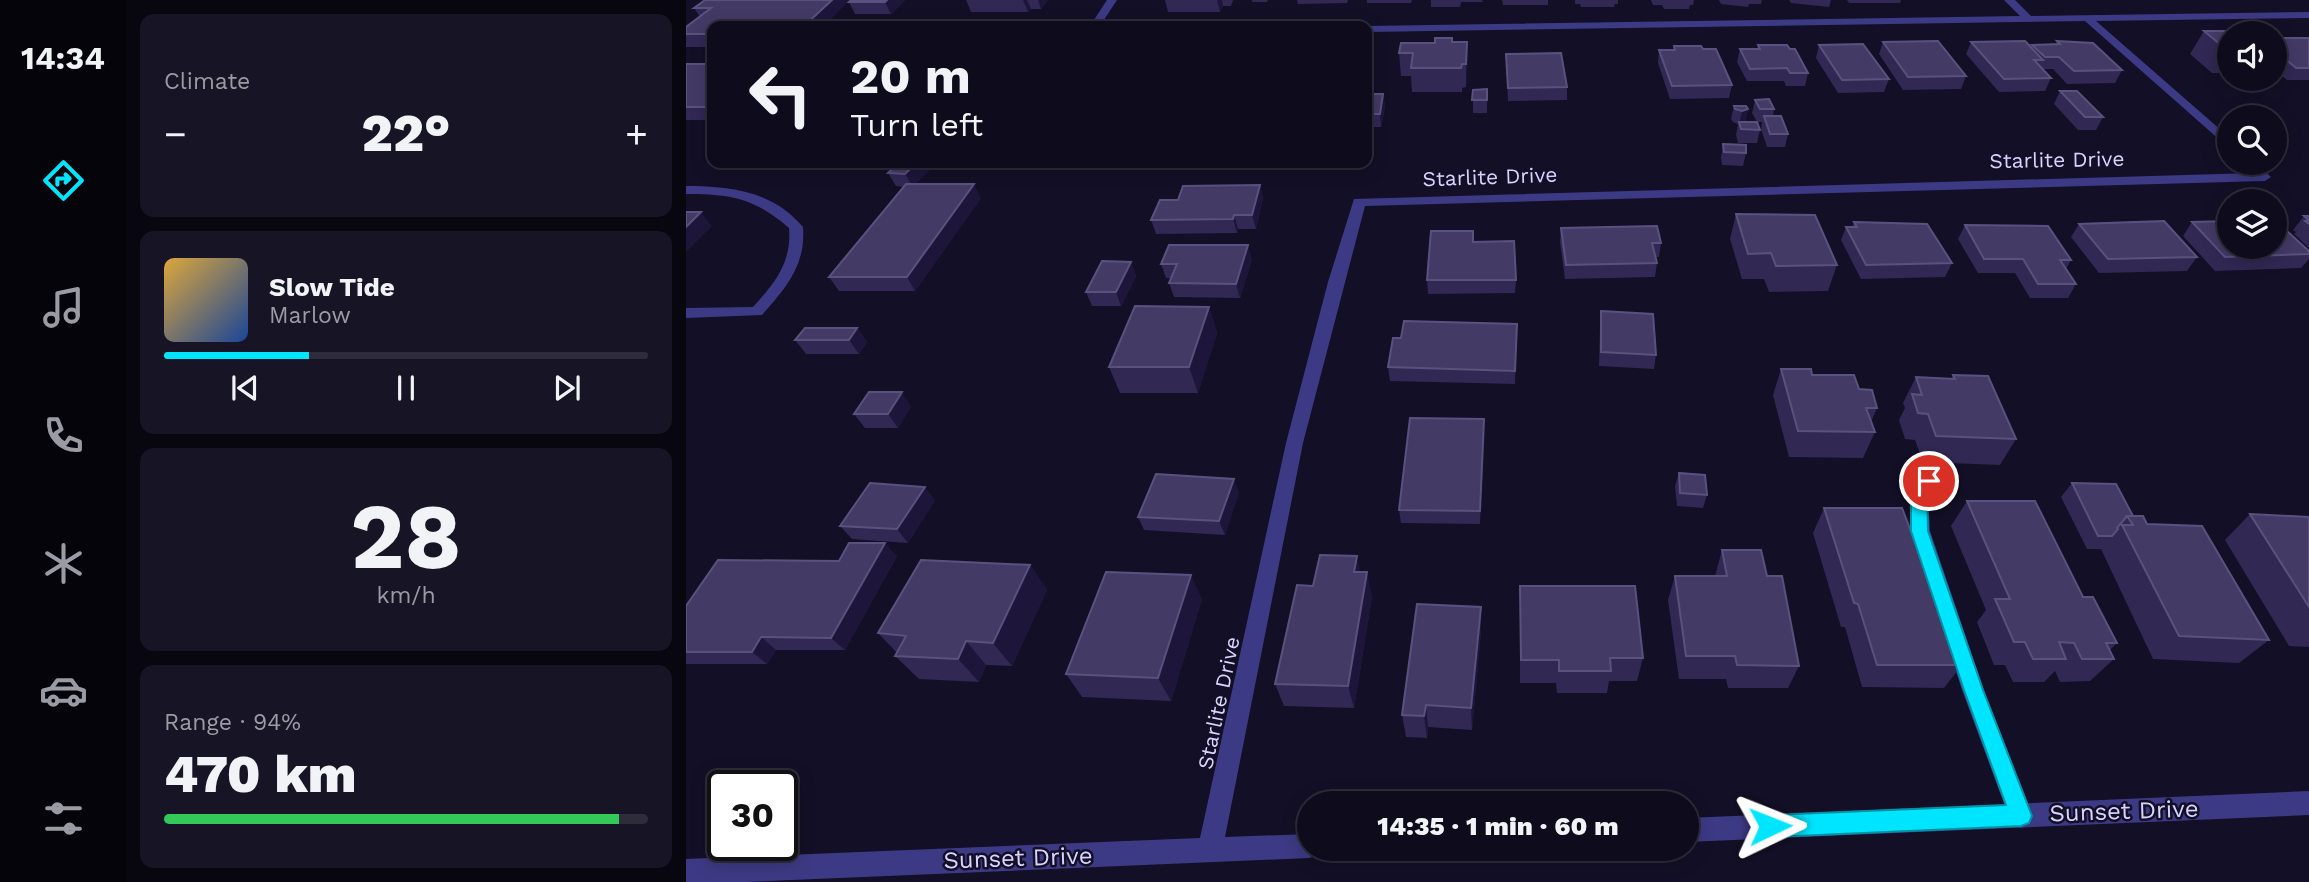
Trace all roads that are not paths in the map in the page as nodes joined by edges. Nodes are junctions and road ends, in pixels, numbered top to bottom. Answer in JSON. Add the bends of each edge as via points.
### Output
{"nodes":[{"id":1,"x":1112,"y":0,"type":"edge"},
{"id":2,"x":2009,"y":0,"type":"edge"},
{"id":3,"x":2309,"y":15,"type":"edge"},
{"id":4,"x":2028,"y":19,"type":"junction"},
{"id":5,"x":2088,"y":19,"type":"junction"},
{"id":6,"x":1098,"y":21,"type":"edge"},
{"id":7,"x":1372,"y":29,"type":"edge"},
{"id":8,"x":2217,"y":133,"type":"edge"},
{"id":9,"x":2263,"y":175,"type":"edge"},
{"id":10,"x":686,"y":190,"type":"edge"},
{"id":11,"x":686,"y":313,"type":"edge"},
{"id":12,"x":1949,"y":479,"type":"dead end"},
{"id":13,"x":2309,"y":803,"type":"edge"},
{"id":14,"x":2021,"y":816,"type":"junction"},
{"id":15,"x":1699,"y":829,"type":"edge"},
{"id":16,"x":1297,"y":846,"type":"edge"},
{"id":17,"x":1210,"y":850,"type":"junction"},
{"id":18,"x":686,"y":872,"type":"edge"}],
"edges":[{"from":1,"to":6,"type":"street"},
{"from":2,"to":4,"type":"street"},
{"from":3,"to":5,"type":"street"},
{"from":4,"to":5,"type":"street"},
{"from":4,"to":7,"type":"street"},
{"from":5,"to":8,"type":"street"},
{"from":9,"to":17,"type":"street","name":"Starlite Drive","via":[[1359,202],[1334,281],[1290,463]]},
{"from":10,"to":11,"type":"street","via":[[758,197],[796,227],[799,247],[786,279],[758,312]]},
{"from":12,"to":14,"type":"street","via":[[1929,481],[1919,494],[1920,531]]},
{"from":13,"to":14,"type":"street","name":"Sunset Drive"},
{"from":14,"to":15,"type":"street","name":"Sunset Drive"},
{"from":16,"to":17,"type":"street","name":"Sunset Drive"},
{"from":17,"to":18,"type":"street","name":"Sunset Drive"}]}
